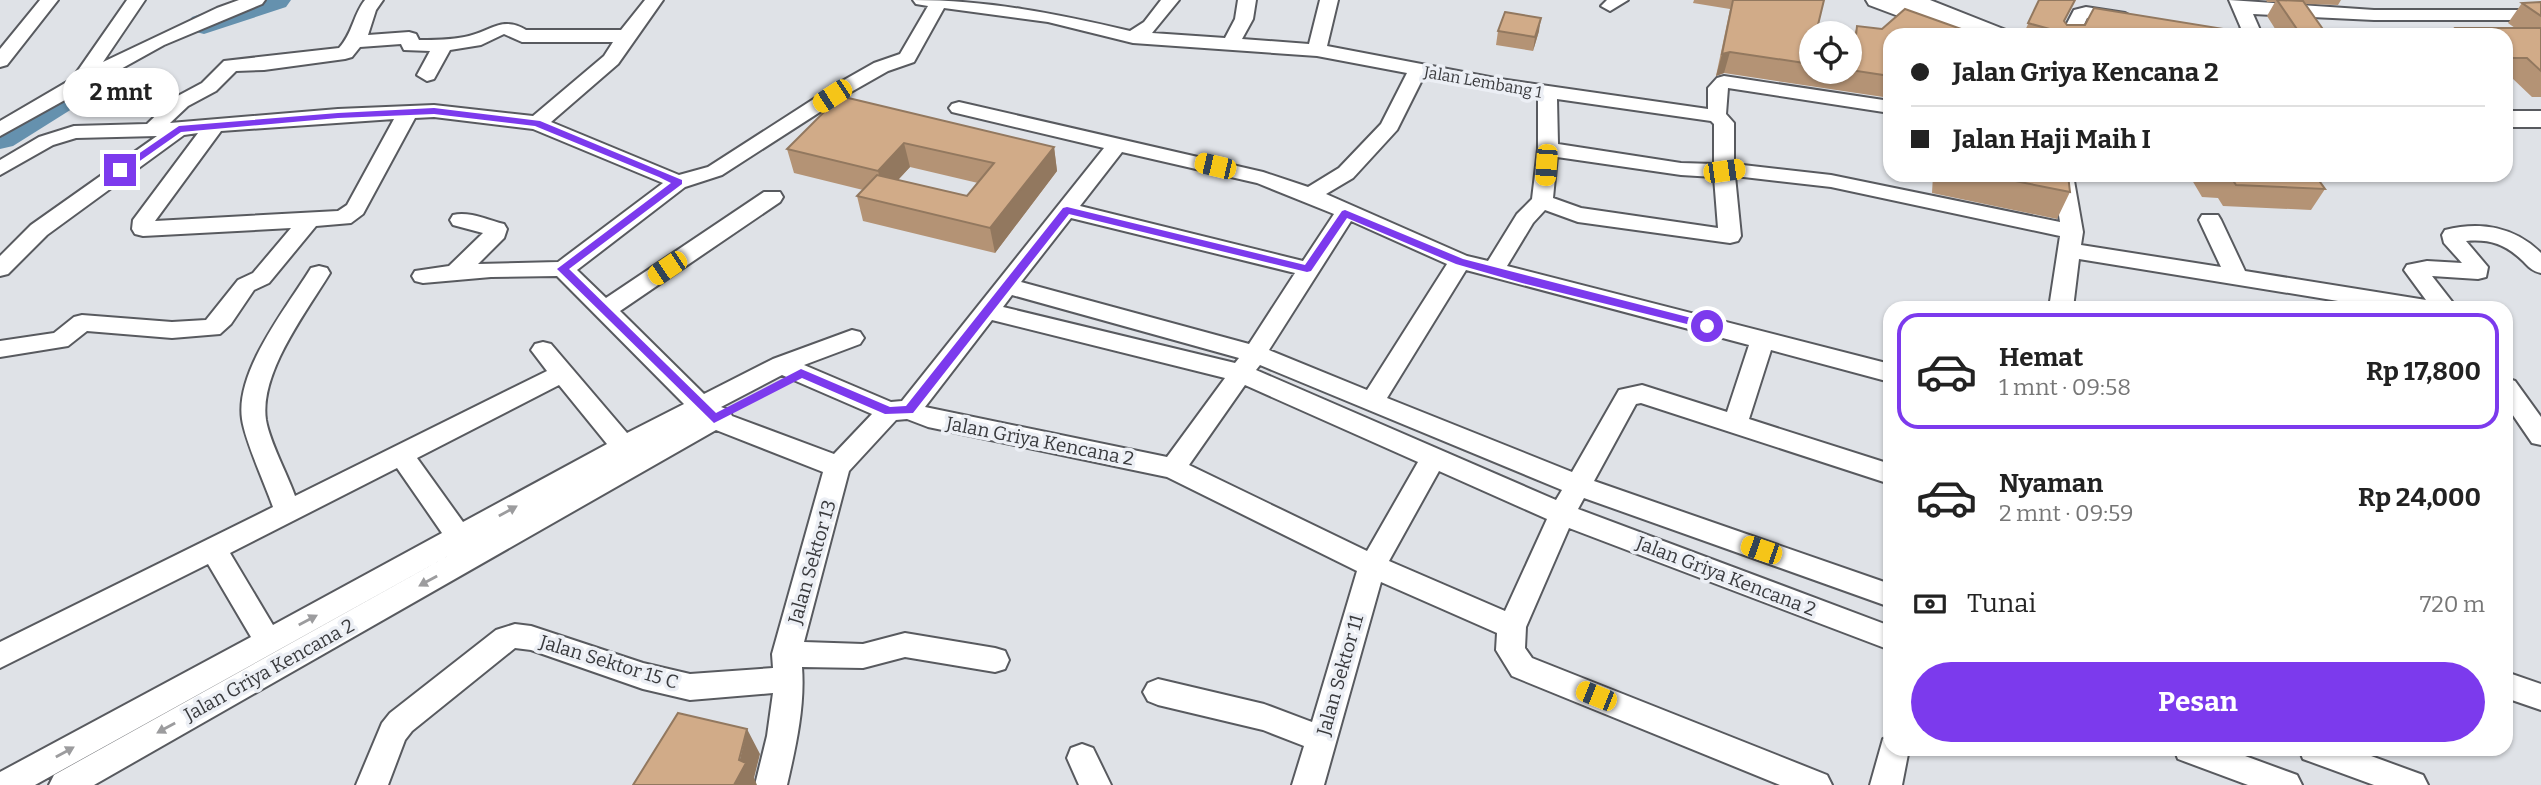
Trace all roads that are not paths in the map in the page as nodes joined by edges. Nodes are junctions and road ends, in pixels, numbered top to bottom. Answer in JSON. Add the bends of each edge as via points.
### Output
{"nodes":[{"id":1,"x":49,"y":0,"type":"edge"},
{"id":2,"x":136,"y":0,"type":"edge"},
{"id":3,"x":256,"y":0,"type":"edge"},
{"id":4,"x":374,"y":0,"type":"edge"},
{"id":5,"x":654,"y":0,"type":"edge"},
{"id":6,"x":1059,"y":0,"type":"edge"},
{"id":7,"x":1170,"y":0,"type":"edge"},
{"id":8,"x":1247,"y":0,"type":"edge"},
{"id":9,"x":1329,"y":0,"type":"edge"},
{"id":10,"x":1878,"y":0,"type":"edge"},
{"id":11,"x":1908,"y":0,"type":"edge"},
{"id":12,"x":930,"y":2,"type":"edge"},
{"id":13,"x":231,"y":4,"type":"edge"},
{"id":14,"x":2240,"y":4,"type":"edge"},
{"id":15,"x":2541,"y":15,"type":"edge"},
{"id":16,"x":1048,"y":17,"type":"junction"},
{"id":17,"x":2147,"y":23,"type":"edge"},
{"id":18,"x":1946,"y":28,"type":"edge"},
{"id":19,"x":1979,"y":28,"type":"edge"},
{"id":20,"x":2073,"y":28,"type":"edge"},
{"id":21,"x":2250,"y":28,"type":"edge"},
{"id":22,"x":626,"y":36,"type":"junction"},
{"id":23,"x":1133,"y":37,"type":"junction"},
{"id":24,"x":355,"y":42,"type":"junction"},
{"id":25,"x":1231,"y":43,"type":"junction"},
{"id":26,"x":443,"y":46,"type":"junction"},
{"id":27,"x":1317,"y":50,"type":"junction"},
{"id":28,"x":0,"y":61,"type":"edge"},
{"id":29,"x":1417,"y":71,"type":"junction"},
{"id":30,"x":427,"y":75,"type":"dead end"},
{"id":31,"x":79,"y":83,"type":"junction"},
{"id":32,"x":1548,"y":93,"type":"junction"},
{"id":33,"x":1883,"y":106,"type":"edge"},
{"id":34,"x":959,"y":108,"type":"dead end"},
{"id":35,"x":408,"y":112,"type":"junction"},
{"id":36,"x":1715,"y":114,"type":"junction"},
{"id":37,"x":2513,"y":119,"type":"edge"},
{"id":38,"x":2541,"y":119,"type":"edge"},
{"id":39,"x":537,"y":123,"type":"junction"},
{"id":40,"x":215,"y":125,"type":"junction"},
{"id":41,"x":179,"y":129,"type":"junction"},
{"id":42,"x":0,"y":130,"type":"edge"},
{"id":43,"x":152,"y":130,"type":"junction"},
{"id":44,"x":2513,"y":134,"type":"edge"},
{"id":45,"x":2541,"y":134,"type":"edge"},
{"id":46,"x":1118,"y":144,"type":"junction"},
{"id":47,"x":1548,"y":149,"type":"junction"},
{"id":48,"x":0,"y":169,"type":"edge"},
{"id":49,"x":1724,"y":171,"type":"junction"},
{"id":50,"x":678,"y":182,"type":"junction"},
{"id":51,"x":2064,"y":182,"type":"edge"},
{"id":52,"x":1310,"y":195,"type":"junction"},
{"id":53,"x":772,"y":197,"type":"dead end"},
{"id":54,"x":1542,"y":201,"type":"junction"},
{"id":55,"x":1067,"y":210,"type":"junction"},
{"id":56,"x":1345,"y":213,"type":"junction"},
{"id":57,"x":461,"y":220,"type":"dead end"},
{"id":58,"x":2210,"y":220,"type":"dead end"},
{"id":59,"x":309,"y":221,"type":"junction"},
{"id":60,"x":2070,"y":241,"type":"junction"},
{"id":61,"x":1460,"y":261,"type":"junction"},
{"id":62,"x":2541,"y":265,"type":"edge"},
{"id":63,"x":0,"y":269,"type":"edge"},
{"id":64,"x":563,"y":269,"type":"junction"},
{"id":65,"x":1307,"y":269,"type":"junction"},
{"id":66,"x":1493,"y":271,"type":"junction"},
{"id":67,"x":319,"y":273,"type":"dead end"},
{"id":68,"x":455,"y":273,"type":"junction"},
{"id":69,"x":423,"y":276,"type":"dead end"},
{"id":70,"x":2238,"y":279,"type":"junction"},
{"id":71,"x":1007,"y":286,"type":"junction"},
{"id":72,"x":2062,"y":301,"type":"edge"},
{"id":73,"x":2383,"y":301,"type":"edge"},
{"id":74,"x":2439,"y":301,"type":"edge"},
{"id":75,"x":604,"y":311,"type":"junction"},
{"id":76,"x":988,"y":311,"type":"junction"},
{"id":77,"x":852,"y":338,"type":"dead end"},
{"id":78,"x":1763,"y":339,"type":"junction"},
{"id":79,"x":0,"y":349,"type":"edge"},
{"id":80,"x":542,"y":350,"type":"dead end"},
{"id":81,"x":1248,"y":363,"type":"junction"},
{"id":82,"x":791,"y":369,"type":"junction"},
{"id":83,"x":1883,"y":371,"type":"edge"},
{"id":84,"x":563,"y":373,"type":"junction"},
{"id":85,"x":2513,"y":397,"type":"edge"},
{"id":86,"x":1373,"y":401,"type":"junction"},
{"id":87,"x":899,"y":411,"type":"junction"},
{"id":88,"x":709,"y":413,"type":"junction"},
{"id":89,"x":1735,"y":425,"type":"junction"},
{"id":90,"x":2541,"y":436,"type":"edge"},
{"id":91,"x":401,"y":454,"type":"junction"},
{"id":92,"x":631,"y":455,"type":"junction"},
{"id":93,"x":1433,"y":459,"type":"junction"},
{"id":94,"x":836,"y":468,"type":"junction"},
{"id":95,"x":1173,"y":468,"type":"junction"},
{"id":96,"x":1883,"y":472,"type":"edge"},
{"id":97,"x":1580,"y":485,"type":"junction"},
{"id":98,"x":288,"y":511,"type":"junction"},
{"id":99,"x":1562,"y":514,"type":"junction"},
{"id":100,"x":466,"y":547,"type":"junction"},
{"id":101,"x":213,"y":548,"type":"junction"},
{"id":102,"x":1373,"y":566,"type":"junction"},
{"id":103,"x":1883,"y":593,"type":"edge"},
{"id":104,"x":1512,"y":627,"type":"junction"},
{"id":105,"x":1883,"y":635,"type":"edge"},
{"id":106,"x":268,"y":641,"type":"junction"},
{"id":107,"x":0,"y":656,"type":"edge"},
{"id":108,"x":995,"y":660,"type":"dead end"},
{"id":109,"x":788,"y":666,"type":"junction"},
{"id":110,"x":2513,"y":687,"type":"edge"},
{"id":111,"x":1158,"y":692,"type":"dead end"},
{"id":112,"x":2541,"y":697,"type":"edge"},
{"id":113,"x":1322,"y":739,"type":"junction"},
{"id":114,"x":1744,"y":756,"type":"junction"},
{"id":115,"x":1892,"y":756,"type":"edge"},
{"id":116,"x":2208,"y":756,"type":"edge"},
{"id":117,"x":2337,"y":756,"type":"edge"},
{"id":118,"x":2381,"y":769,"type":"edge"},
{"id":119,"x":6,"y":785,"type":"edge"},
{"id":120,"x":65,"y":785,"type":"edge"},
{"id":121,"x":372,"y":785,"type":"edge"},
{"id":122,"x":771,"y":785,"type":"edge"},
{"id":123,"x":1308,"y":785,"type":"edge"},
{"id":124,"x":1775,"y":785,"type":"edge"},
{"id":125,"x":1816,"y":785,"type":"edge"},
{"id":126,"x":1885,"y":785,"type":"edge"},
{"id":127,"x":2286,"y":785,"type":"edge"},
{"id":128,"x":2412,"y":785,"type":"edge"}],
"edges":[{"from":1,"to":28,"type":"street"},
{"from":2,"to":31,"type":"street"},
{"from":3,"to":13,"type":"street"},
{"from":4,"to":24,"type":"street","via":[[366,9]]},
{"from":5,"to":22,"type":"street"},
{"from":6,"to":16,"type":"street"},
{"from":7,"to":23,"type":"street","via":[[1150,26]]},
{"from":8,"to":25,"type":"street","via":[[1244,19]]},
{"from":9,"to":27,"type":"street"},
{"from":10,"to":18,"type":"main road"},
{"from":11,"to":19,"type":"main road"},
{"from":12,"to":16,"type":"street","name":"Jalan Lembang 1"},
{"from":12,"to":50,"type":"street","via":[[907,58],[844,88],[724,167]]},
{"from":13,"to":31,"type":"street"},
{"from":14,"to":15,"type":"street","via":[[2374,15]]},
{"from":14,"to":21,"type":"street"},
{"from":16,"to":23,"type":"street","name":"Jalan Lembang 1"},
{"from":17,"to":20,"type":"street","via":[[2086,12]]},
{"from":22,"to":26,"type":"street","via":[[522,36],[501,27],[474,41]]},
{"from":22,"to":39,"type":"street","via":[[611,60]]},
{"from":23,"to":25,"type":"street","name":"Jalan Lembang 1"},
{"from":24,"to":26,"type":"street","via":[[409,38],[411,46]]},
{"from":24,"to":43,"type":"street","via":[[345,53],[232,65]]},
{"from":25,"to":27,"type":"street","name":"Jalan Lembang 1"},
{"from":26,"to":30,"type":"street"},
{"from":27,"to":29,"type":"street","name":"Jalan Lembang 1"},
{"from":29,"to":32,"type":"street","name":"Jalan Lembang 1"},
{"from":29,"to":52,"type":"street","via":[[1390,127],[1346,173]]},
{"from":31,"to":42,"type":"street"},
{"from":32,"to":36,"type":"street","name":"Jalan Lembang 1"},
{"from":32,"to":47,"type":"street"},
{"from":33,"to":36,"type":"street","via":[[1724,82],[1718,88]]},
{"from":34,"to":46,"type":"street"},
{"from":35,"to":39,"type":"street","via":[[454,112]]},
{"from":35,"to":40,"type":"street"},
{"from":35,"to":59,"type":"street","via":[[355,209],[336,220]]},
{"from":36,"to":49,"type":"street","via":[[1724,123]]},
{"from":37,"to":38,"type":"main road"},
{"from":39,"to":50,"type":"street"},
{"from":40,"to":41,"type":"street"},
{"from":40,"to":59,"type":"street","via":[[144,220],[143,229]]},
{"from":41,"to":43,"type":"street"},
{"from":41,"to":63,"type":"street","via":[[39,230]]},
{"from":43,"to":48,"type":"street","via":[[60,135]]},
{"from":44,"to":45,"type":"main road"},
{"from":46,"to":52,"type":"street","via":[[1263,178]]},
{"from":46,"to":55,"type":"street"},
{"from":47,"to":49,"type":"street"},
{"from":47,"to":54,"type":"street"},
{"from":49,"to":54,"type":"street","via":[[1730,236],[1578,215]]},
{"from":49,"to":60,"type":"street","via":[[1743,169],[1831,181]]},
{"from":50,"to":64,"type":"street"},
{"from":51,"to":60,"type":"street"},
{"from":52,"to":56,"type":"street"},
{"from":53,"to":75,"type":"street"},
{"from":54,"to":66,"type":"street","via":[[1525,219]]},
{"from":55,"to":65,"type":"street"},
{"from":55,"to":71,"type":"street"},
{"from":56,"to":61,"type":"street"},
{"from":56,"to":65,"type":"street"},
{"from":57,"to":68,"type":"street","via":[[496,229],[496,233]]},
{"from":58,"to":70,"type":"street"},
{"from":59,"to":79,"type":"street","via":[[261,278],[246,285],[212,328],[172,330],[82,323],[60,340]]},
{"from":60,"to":70,"type":"street"},
{"from":60,"to":72,"type":"street"},
{"from":61,"to":66,"type":"street"},
{"from":61,"to":86,"type":"street"},
{"from":62,"to":74,"type":"street","via":[[2510,238],[2453,235],[2478,272],[2415,270]]},
{"from":64,"to":68,"type":"street"},
{"from":64,"to":75,"type":"street"},
{"from":65,"to":81,"type":"street"},
{"from":66,"to":78,"type":"street"},
{"from":67,"to":98,"type":"street","via":[[272,352],[253,408]]},
{"from":68,"to":69,"type":"street"},
{"from":70,"to":73,"type":"street"},
{"from":71,"to":76,"type":"street"},
{"from":71,"to":81,"type":"street","name":"Jalan Griya Kencana 2"},
{"from":75,"to":88,"type":"street"},
{"from":76,"to":81,"type":"street","name":"Jalan Griya Kencana 2"},
{"from":76,"to":87,"type":"street"},
{"from":77,"to":82,"type":"street"},
{"from":78,"to":83,"type":"street"},
{"from":78,"to":89,"type":"street"},
{"from":80,"to":84,"type":"street"},
{"from":81,"to":86,"type":"street","name":"Jalan Griya Kencana 2"},
{"from":81,"to":93,"type":"street","name":"Jalan Griya Kencana 2"},
{"from":81,"to":95,"type":"street"},
{"from":82,"to":87,"type":"street","name":"Jalan Griya Kencana 2"},
{"from":82,"to":88,"type":"street","name":"Jalan Griya Kencana 2"},
{"from":84,"to":91,"type":"street"},
{"from":84,"to":92,"type":"street"},
{"from":85,"to":90,"type":"street"},
{"from":86,"to":97,"type":"street","name":"Jalan Griya Kencana 2"},
{"from":87,"to":94,"type":"street"},
{"from":87,"to":95,"type":"street","name":"Jalan Griya Kencana 2"},
{"from":88,"to":92,"type":"street","name":"Jalan Griya Kencana 2"},
{"from":88,"to":94,"type":"street"},
{"from":89,"to":96,"type":"street"},
{"from":89,"to":97,"type":"street","via":[[1628,396]]},
{"from":91,"to":98,"type":"street"},
{"from":91,"to":100,"type":"street"},
{"from":92,"to":100,"type":"street","name":"Jalan Griya Kencana 2"},
{"from":93,"to":99,"type":"street","name":"Jalan Griya Kencana 2"},
{"from":93,"to":102,"type":"street"},
{"from":94,"to":109,"type":"street","name":"Jalan Sektor 13"},
{"from":95,"to":102,"type":"street","name":"Jalan Griya Kencana 2"},
{"from":97,"to":99,"type":"street"},
{"from":97,"to":103,"type":"street","name":"Jalan Griya Kencana 2"},
{"from":98,"to":101,"type":"street"},
{"from":99,"to":104,"type":"street"},
{"from":99,"to":105,"type":"street","name":"Jalan Griya Kencana 2"},
{"from":106,"to":100,"type":"street","name":"Jalan Griya Kencana 2","one_way":true},
{"from":100,"to":120,"type":"street","name":"Jalan Griya Kencana 2","one_way":true},
{"from":101,"to":106,"type":"street","name":"Jalan Griya Kencana 2"},
{"from":101,"to":107,"type":"street"},
{"from":102,"to":104,"type":"street","name":"Jalan Griya Kencana 2"},
{"from":102,"to":113,"type":"street","name":"Jalan Sektor 11"},
{"from":104,"to":114,"type":"street","via":[[1510,650],[1522,667]]},
{"from":119,"to":106,"type":"street","name":"Jalan Griya Kencana 2","one_way":true},
{"from":108,"to":109,"type":"street","via":[[905,645]]},
{"from":109,"to":121,"type":"street","name":"Jalan Sektor 15 C","via":[[690,687],[515,636],[401,722]]},
{"from":109,"to":122,"type":"street","name":"Jalan Sektor 13","via":[[787,725]]},
{"from":110,"to":112,"type":"street"},
{"from":111,"to":113,"type":"street","via":[[1264,717]]},
{"from":113,"to":123,"type":"street","name":"Jalan Sektor 11"},
{"from":114,"to":124,"type":"street"},
{"from":114,"to":125,"type":"street"},
{"from":115,"to":126,"type":"street"},
{"from":116,"to":127,"type":"street"},
{"from":117,"to":118,"type":"street"},
{"from":118,"to":128,"type":"street"}]}
